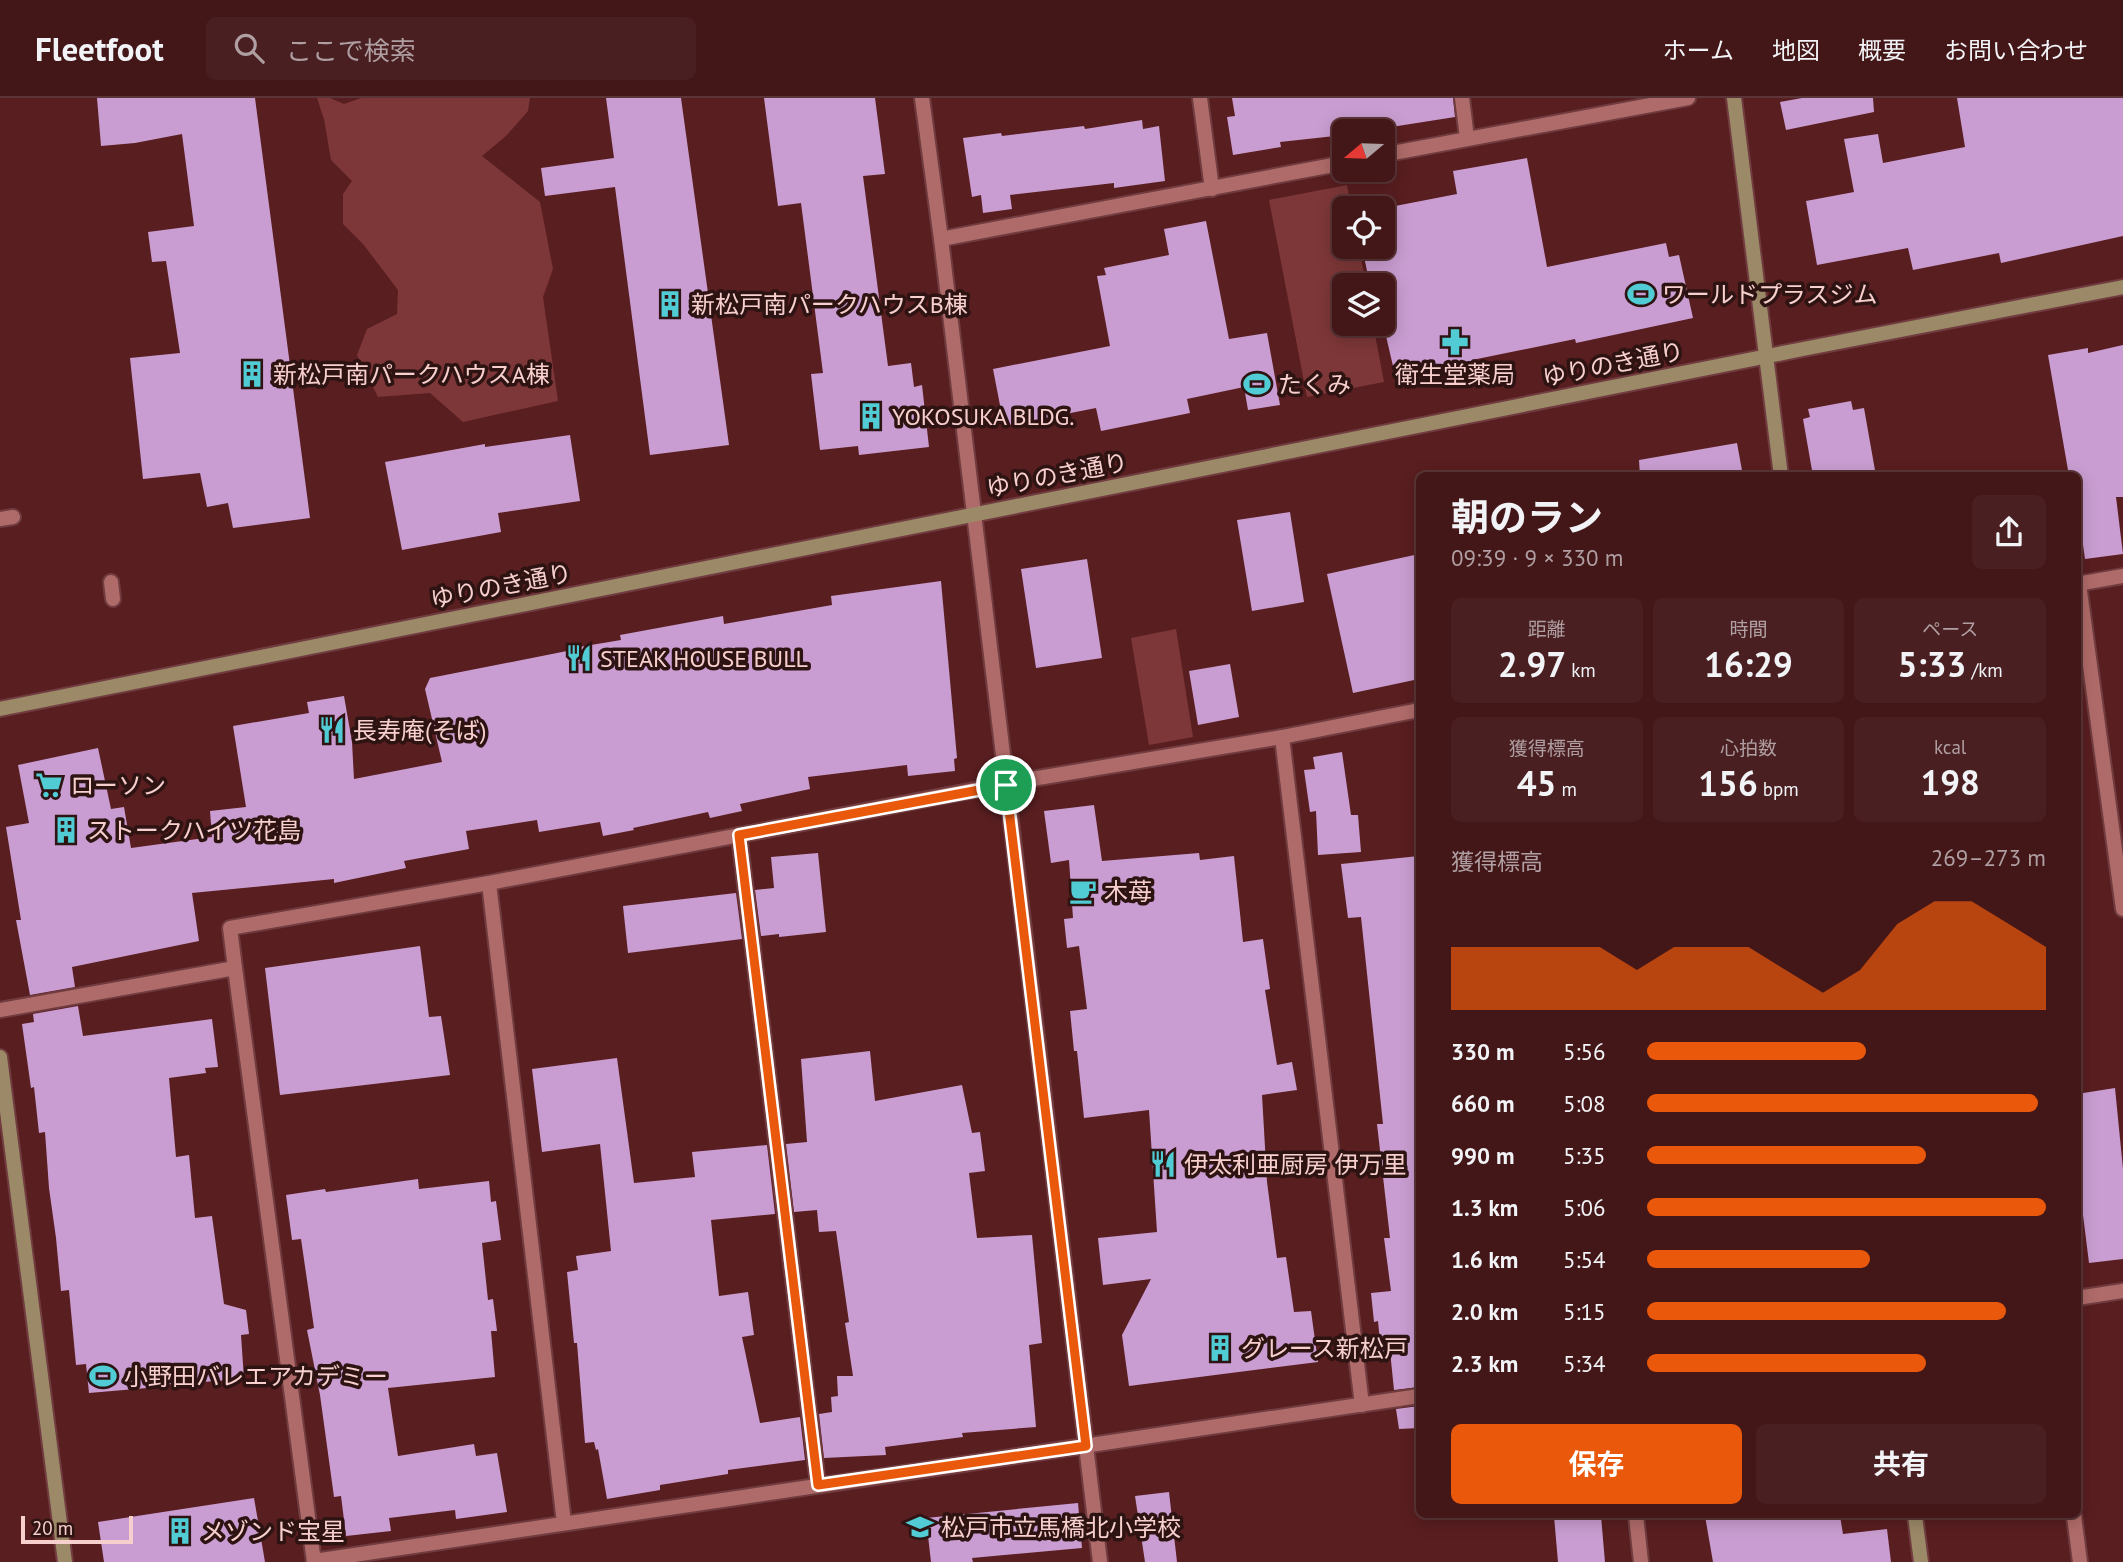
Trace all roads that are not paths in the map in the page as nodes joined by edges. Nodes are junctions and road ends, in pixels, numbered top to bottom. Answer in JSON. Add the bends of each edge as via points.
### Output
{"nodes":[{"id":1,"x":922,"y":98,"type":"edge"},
{"id":2,"x":1200,"y":98,"type":"edge"},
{"id":3,"x":1462,"y":98,"type":"edge"},
{"id":4,"x":1688,"y":98,"type":"edge"},
{"id":5,"x":1734,"y":98,"type":"edge"},
{"id":6,"x":1467,"y":138,"type":"junction"},
{"id":7,"x":1395,"y":152,"type":"edge"},
{"id":8,"x":1332,"y":165,"type":"edge"},
{"id":9,"x":1213,"y":189,"type":"junction"},
{"id":10,"x":941,"y":239,"type":"junction"},
{"id":11,"x":2123,"y":287,"type":"edge"},
{"id":12,"x":1765,"y":356,"type":"junction"},
{"id":13,"x":1780,"y":472,"type":"edge"},
{"id":14,"x":973,"y":515,"type":"junction"},
{"id":15,"x":2123,"y":576,"type":"edge"},
{"id":16,"x":111,"y":582,"type":"dead end"},
{"id":17,"x":2081,"y":583,"type":"edge"},
{"id":18,"x":113,"y":599,"type":"dead end"},
{"id":19,"x":2081,"y":606,"type":"edge"},
{"id":20,"x":0,"y":709,"type":"edge"},
{"id":21,"x":1416,"y":711,"type":"edge"},
{"id":22,"x":1282,"y":737,"type":"junction"},
{"id":23,"x":1006,"y":785,"type":"junction"},
{"id":24,"x":739,"y":835,"type":"junction"},
{"id":25,"x":489,"y":883,"type":"junction"},
{"id":26,"x":2123,"y":909,"type":"edge"},
{"id":27,"x":235,"y":968,"type":"junction"},
{"id":28,"x":0,"y":1010,"type":"edge"},
{"id":29,"x":0,"y":1056,"type":"edge"},
{"id":30,"x":2123,"y":1291,"type":"edge"},
{"id":31,"x":2081,"y":1297,"type":"edge"},
{"id":32,"x":1416,"y":1396,"type":"edge"},
{"id":33,"x":1362,"y":1405,"type":"junction"},
{"id":34,"x":1086,"y":1446,"type":"junction"},
{"id":35,"x":818,"y":1485,"type":"junction"},
{"id":36,"x":1636,"y":1518,"type":"edge"},
{"id":37,"x":1915,"y":1518,"type":"edge"},
{"id":38,"x":2074,"y":1518,"type":"edge"},
{"id":39,"x":564,"y":1524,"type":"junction"},
{"id":40,"x":314,"y":1561,"type":"edge"},
{"id":41,"x":65,"y":1562,"type":"edge"},
{"id":42,"x":1100,"y":1562,"type":"edge"},
{"id":43,"x":1641,"y":1562,"type":"edge"},
{"id":44,"x":1921,"y":1562,"type":"edge"},
{"id":45,"x":2080,"y":1562,"type":"edge"}],
"edges":[{"from":1,"to":10,"type":"street"},
{"from":2,"to":9,"type":"street"},
{"from":3,"to":6,"type":"street"},
{"from":4,"to":6,"type":"street"},
{"from":5,"to":12,"type":"street"},
{"from":6,"to":7,"type":"street"},
{"from":8,"to":9,"type":"street"},
{"from":9,"to":10,"type":"street"},
{"from":10,"to":14,"type":"street"},
{"from":11,"to":12,"type":"street","name":"ゆりのき通り"},
{"from":12,"to":13,"type":"street"},
{"from":12,"to":14,"type":"street","name":"ゆりのき通り"},
{"from":14,"to":20,"type":"street","name":"ゆりのき通り"},
{"from":14,"to":23,"type":"street"},
{"from":15,"to":17,"type":"street"},
{"from":16,"to":18,"type":"street"},
{"from":19,"to":26,"type":"street"},
{"from":21,"to":22,"type":"street"},
{"from":22,"to":23,"type":"street"},
{"from":22,"to":33,"type":"street"},
{"from":23,"to":24,"type":"street"},
{"from":23,"to":34,"type":"street"},
{"from":24,"to":25,"type":"street"},
{"from":24,"to":35,"type":"street"},
{"from":25,"to":27,"type":"street","via":[[230,928]]},
{"from":25,"to":39,"type":"street"},
{"from":27,"to":28,"type":"street"},
{"from":27,"to":40,"type":"street"},
{"from":29,"to":41,"type":"street"},
{"from":30,"to":31,"type":"street"},
{"from":32,"to":33,"type":"street"},
{"from":33,"to":34,"type":"street"},
{"from":34,"to":35,"type":"street"},
{"from":34,"to":42,"type":"street"},
{"from":35,"to":39,"type":"street"},
{"from":36,"to":43,"type":"street"},
{"from":37,"to":44,"type":"street"},
{"from":38,"to":45,"type":"street"},
{"from":39,"to":40,"type":"street"}]}
